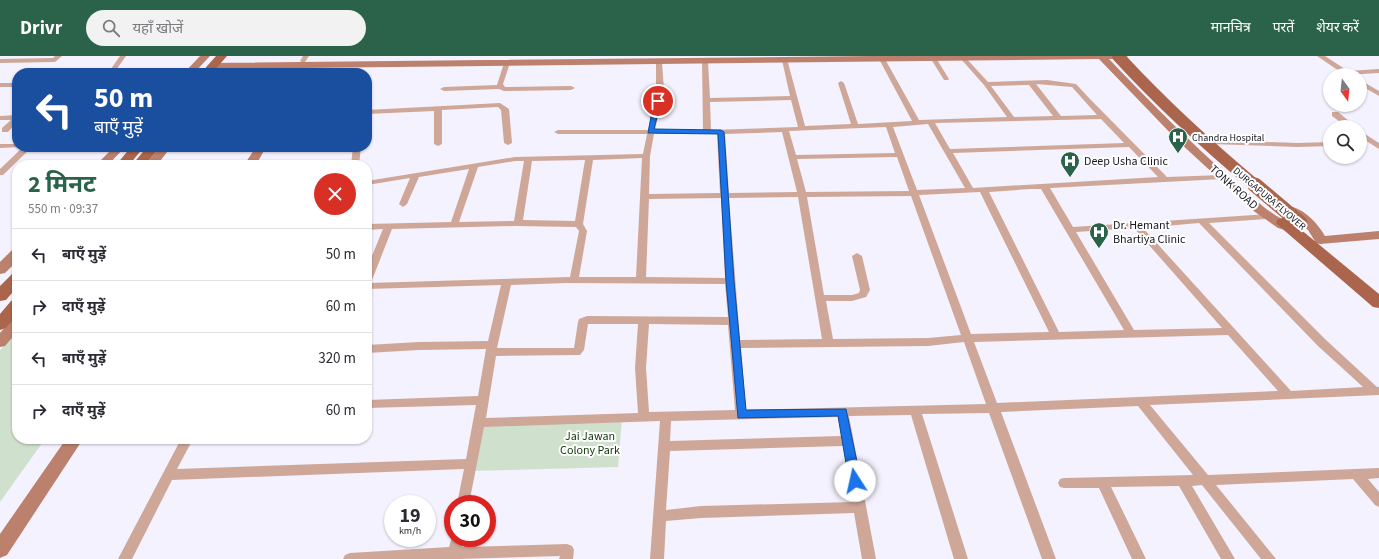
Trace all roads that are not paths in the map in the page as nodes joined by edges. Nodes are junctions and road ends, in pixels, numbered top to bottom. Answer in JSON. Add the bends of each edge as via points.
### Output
{"nodes":[{"id":1,"x":123,"y":56,"type":"edge"},
{"id":2,"x":205,"y":56,"type":"edge"},
{"id":3,"x":1104,"y":56,"type":"edge"},
{"id":4,"x":1118,"y":56,"type":"edge"},
{"id":5,"x":1123,"y":56,"type":"edge"},
{"id":6,"x":1320,"y":56,"type":"edge"},
{"id":7,"x":57,"y":58,"type":"edge"},
{"id":8,"x":305,"y":58,"type":"edge"},
{"id":9,"x":579,"y":58,"type":"edge"},
{"id":10,"x":721,"y":58,"type":"edge"},
{"id":11,"x":963,"y":58,"type":"junction"},
{"id":12,"x":510,"y":59,"type":"edge"},
{"id":13,"x":659,"y":59,"type":"edge"},
{"id":14,"x":882,"y":59,"type":"junction"},
{"id":15,"x":934,"y":59,"type":"junction"},
{"id":16,"x":785,"y":60,"type":"junction"},
{"id":17,"x":0,"y":61,"type":"edge"},
{"id":18,"x":705,"y":61,"type":"junction"},
{"id":19,"x":227,"y":64,"type":"edge"},
{"id":20,"x":46,"y":68,"type":"dead end"},
{"id":21,"x":115,"y":68,"type":"edge"},
{"id":22,"x":194,"y":68,"type":"edge"},
{"id":23,"x":296,"y":68,"type":"edge"},
{"id":24,"x":333,"y":68,"type":"edge"},
{"id":25,"x":1339,"y":68,"type":"edge"},
{"id":26,"x":1379,"y":71,"type":"edge"},
{"id":27,"x":1367,"y":72,"type":"edge"},
{"id":28,"x":946,"y":79,"type":"dead end"},
{"id":29,"x":841,"y":83,"type":"dead end"},
{"id":30,"x":1031,"y":83,"type":"junction"},
{"id":31,"x":986,"y":84,"type":"junction"},
{"id":32,"x":0,"y":85,"type":"edge"},
{"id":33,"x":12,"y":85,"type":"edge"},
{"id":34,"x":1367,"y":86,"type":"edge"},
{"id":35,"x":500,"y":87,"type":"junction"},
{"id":36,"x":571,"y":88,"type":"dead end"},
{"id":37,"x":444,"y":89,"type":"dead end"},
{"id":38,"x":1379,"y":94,"type":"edge"},
{"id":39,"x":795,"y":98,"type":"junction"},
{"id":40,"x":706,"y":100,"type":"junction"},
{"id":41,"x":438,"y":108,"type":"junction"},
{"id":42,"x":372,"y":112,"type":"edge"},
{"id":43,"x":1155,"y":112,"type":"junction"},
{"id":44,"x":1178,"y":112,"type":"junction"},
{"id":45,"x":1335,"y":114,"type":"dead end"},
{"id":46,"x":1102,"y":116,"type":"junction"},
{"id":47,"x":0,"y":118,"type":"edge"},
{"id":48,"x":12,"y":118,"type":"edge"},
{"id":49,"x":1059,"y":118,"type":"junction"},
{"id":50,"x":1012,"y":119,"type":"junction"},
{"id":51,"x":1343,"y":120,"type":"edge"},
{"id":52,"x":930,"y":121,"type":"junction"},
{"id":53,"x":916,"y":122,"type":"junction"},
{"id":54,"x":12,"y":123,"type":"edge"},
{"id":55,"x":889,"y":125,"type":"junction"},
{"id":56,"x":855,"y":126,"type":"junction"},
{"id":57,"x":785,"y":129,"type":"junction"},
{"id":58,"x":802,"y":129,"type":"junction"},
{"id":59,"x":5,"y":130,"type":"dead end"},
{"id":60,"x":650,"y":131,"type":"junction"},
{"id":61,"x":708,"y":131,"type":"junction"},
{"id":62,"x":558,"y":132,"type":"dead end"},
{"id":63,"x":721,"y":132,"type":"junction"},
{"id":64,"x":1367,"y":138,"type":"edge"},
{"id":65,"x":1211,"y":142,"type":"junction"},
{"id":66,"x":508,"y":143,"type":"dead end"},
{"id":67,"x":438,"y":144,"type":"dead end"},
{"id":68,"x":1323,"y":144,"type":"edge"},
{"id":69,"x":1377,"y":144,"type":"edge"},
{"id":70,"x":1131,"y":145,"type":"junction"},
{"id":71,"x":0,"y":146,"type":"edge"},
{"id":72,"x":12,"y":146,"type":"edge"},
{"id":73,"x":948,"y":151,"type":"junction"},
{"id":74,"x":23,"y":152,"type":"edge"},
{"id":75,"x":115,"y":152,"type":"edge"},
{"id":76,"x":134,"y":152,"type":"edge"},
{"id":77,"x":150,"y":152,"type":"edge"},
{"id":78,"x":162,"y":152,"type":"edge"},
{"id":79,"x":900,"y":155,"type":"junction"},
{"id":80,"x":646,"y":156,"type":"junction"},
{"id":81,"x":589,"y":157,"type":"junction"},
{"id":82,"x":792,"y":157,"type":"junction"},
{"id":83,"x":528,"y":159,"type":"junction"},
{"id":84,"x":14,"y":160,"type":"edge"},
{"id":85,"x":107,"y":160,"type":"edge"},
{"id":86,"x":126,"y":160,"type":"edge"},
{"id":87,"x":142,"y":160,"type":"edge"},
{"id":88,"x":155,"y":160,"type":"edge"},
{"id":89,"x":12,"y":162,"type":"edge"},
{"id":90,"x":474,"y":166,"type":"junction"},
{"id":91,"x":0,"y":173,"type":"edge"},
{"id":92,"x":416,"y":175,"type":"junction"},
{"id":93,"x":1222,"y":177,"type":"junction"},
{"id":94,"x":1165,"y":179,"type":"junction"},
{"id":95,"x":372,"y":182,"type":"edge"},
{"id":96,"x":1044,"y":186,"type":"junction"},
{"id":97,"x":983,"y":189,"type":"junction"},
{"id":98,"x":970,"y":190,"type":"junction"},
{"id":99,"x":914,"y":193,"type":"junction"},
{"id":100,"x":725,"y":194,"type":"junction"},
{"id":101,"x":802,"y":194,"type":"junction"},
{"id":102,"x":646,"y":196,"type":"junction"},
{"id":103,"x":403,"y":204,"type":"dead end"},
{"id":104,"x":1266,"y":216,"type":"junction"},
{"id":105,"x":1202,"y":221,"type":"junction"},
{"id":106,"x":518,"y":224,"type":"junction"},
{"id":107,"x":579,"y":224,"type":"junction"},
{"id":108,"x":1291,"y":224,"type":"junction"},
{"id":109,"x":454,"y":225,"type":"junction"},
{"id":110,"x":1137,"y":226,"type":"junction"},
{"id":111,"x":372,"y":227,"type":"edge"},
{"id":112,"x":388,"y":227,"type":"junction"},
{"id":113,"x":1071,"y":230,"type":"junction"},
{"id":114,"x":1379,"y":235,"type":"edge"},
{"id":115,"x":1320,"y":240,"type":"junction"},
{"id":116,"x":856,"y":256,"type":"dead end"},
{"id":117,"x":12,"y":258,"type":"edge"},
{"id":118,"x":372,"y":267,"type":"edge"},
{"id":119,"x":0,"y":270,"type":"edge"},
{"id":120,"x":574,"y":280,"type":"junction"},
{"id":121,"x":641,"y":280,"type":"junction"},
{"id":122,"x":507,"y":281,"type":"junction"},
{"id":123,"x":730,"y":281,"type":"junction"},
{"id":124,"x":12,"y":283,"type":"edge"},
{"id":125,"x":372,"y":286,"type":"edge"},
{"id":126,"x":1379,"y":289,"type":"edge"},
{"id":127,"x":0,"y":296,"type":"edge"},
{"id":128,"x":820,"y":298,"type":"junction"},
{"id":129,"x":1379,"y":303,"type":"edge"},
{"id":130,"x":644,"y":320,"type":"junction"},
{"id":131,"x":734,"y":321,"type":"junction"},
{"id":132,"x":10,"y":323,"type":"edge"},
{"id":133,"x":1231,"y":330,"type":"junction"},
{"id":134,"x":1131,"y":333,"type":"junction"},
{"id":135,"x":1055,"y":334,"type":"junction"},
{"id":136,"x":966,"y":338,"type":"junction"},
{"id":137,"x":0,"y":342,"type":"edge"},
{"id":138,"x":735,"y":344,"type":"junction"},
{"id":139,"x":828,"y":344,"type":"junction"},
{"id":140,"x":492,"y":348,"type":"junction"},
{"id":141,"x":372,"y":349,"type":"edge"},
{"id":142,"x":1377,"y":391,"type":"edge"},
{"id":143,"x":1288,"y":395,"type":"junction"},
{"id":144,"x":483,"y":400,"type":"junction"},
{"id":145,"x":1141,"y":402,"type":"junction"},
{"id":146,"x":372,"y":404,"type":"edge"},
{"id":147,"x":993,"y":408,"type":"junction"},
{"id":148,"x":915,"y":410,"type":"junction"},
{"id":149,"x":843,"y":412,"type":"junction"},
{"id":150,"x":741,"y":415,"type":"junction"},
{"id":151,"x":666,"y":416,"type":"junction"},
{"id":152,"x":644,"y":417,"type":"junction"},
{"id":153,"x":479,"y":423,"type":"junction"},
{"id":154,"x":848,"y":441,"type":"junction"},
{"id":155,"x":72,"y":444,"type":"edge"},
{"id":156,"x":184,"y":444,"type":"edge"},
{"id":157,"x":664,"y":446,"type":"junction"},
{"id":158,"x":471,"y":464,"type":"junction"},
{"id":159,"x":1379,"y":473,"type":"edge"},
{"id":160,"x":1356,"y":474,"type":"junction"},
{"id":161,"x":168,"y":475,"type":"junction"},
{"id":162,"x":1205,"y":480,"type":"junction"},
{"id":163,"x":1183,"y":481,"type":"junction"},
{"id":164,"x":1103,"y":482,"type":"junction"},
{"id":165,"x":1064,"y":483,"type":"dead end"},
{"id":166,"x":465,"y":495,"type":"edge"},
{"id":167,"x":1379,"y":500,"type":"edge"},
{"id":168,"x":860,"y":507,"type":"junction"},
{"id":169,"x":660,"y":516,"type":"junction"},
{"id":170,"x":0,"y":549,"type":"edge"},
{"id":171,"x":454,"y":556,"type":"edge"},
{"id":172,"x":125,"y":559,"type":"edge"},
{"id":173,"x":350,"y":559,"type":"edge"},
{"id":174,"x":566,"y":559,"type":"edge"},
{"id":175,"x":657,"y":559,"type":"edge"},
{"id":176,"x":869,"y":559,"type":"edge"},
{"id":177,"x":961,"y":559,"type":"edge"},
{"id":178,"x":1049,"y":559,"type":"edge"},
{"id":179,"x":1139,"y":559,"type":"edge"},
{"id":180,"x":1228,"y":559,"type":"edge"},
{"id":181,"x":1269,"y":559,"type":"edge"}],
"edges":[{"from":1,"to":21,"type":"street"},
{"from":2,"to":22,"type":"street"},
{"from":3,"to":5,"type":"street"},
{"from":3,"to":11,"type":"street"},
{"from":3,"to":43,"type":"street","name":"TONK ROAD"},
{"from":3,"to":108,"type":"main road","name":"DURGAPURA FLYOVER","via":[[1187,137]]},
{"from":4,"to":108,"type":"main road","name":"DURGAPURA FLYOVER","bridge":true,"via":[[1155,96]]},
{"from":5,"to":44,"type":"street","name":"TONK ROAD"},
{"from":6,"to":25,"type":"street"},
{"from":7,"to":17,"type":"street"},
{"from":7,"to":20,"type":"street"},
{"from":8,"to":12,"type":"street"},
{"from":8,"to":19,"type":"street"},
{"from":9,"to":12,"type":"street"},
{"from":9,"to":13,"type":"street"},
{"from":10,"to":16,"type":"street"},
{"from":10,"to":18,"type":"street"},
{"from":11,"to":15,"type":"street"},
{"from":11,"to":31,"type":"street"},
{"from":12,"to":24,"type":"street"},
{"from":12,"to":35,"type":"street"},
{"from":13,"to":18,"type":"street"},
{"from":13,"to":60,"type":"street","via":[[660,90]]},
{"from":14,"to":15,"type":"street"},
{"from":14,"to":16,"type":"street"},
{"from":14,"to":53,"type":"street"},
{"from":15,"to":28,"type":"street"},
{"from":16,"to":39,"type":"street"},
{"from":18,"to":40,"type":"street"},
{"from":19,"to":23,"type":"street"},
{"from":26,"to":27,"type":"street"},
{"from":29,"to":56,"type":"street"},
{"from":30,"to":31,"type":"street"},
{"from":30,"to":46,"type":"street","via":[[1074,85]]},
{"from":30,"to":49,"type":"street"},
{"from":31,"to":50,"type":"street"},
{"from":32,"to":33,"type":"street"},
{"from":34,"to":38,"type":"street"},
{"from":35,"to":36,"type":"street"},
{"from":35,"to":37,"type":"street"},
{"from":39,"to":40,"type":"street"},
{"from":39,"to":58,"type":"street"},
{"from":40,"to":61,"type":"street","via":[[705,116]]},
{"from":41,"to":42,"type":"street"},
{"from":41,"to":66,"type":"street","via":[[500,105],[505,110]]},
{"from":41,"to":67,"type":"street"},
{"from":43,"to":44,"type":"street"},
{"from":43,"to":93,"type":"street","name":"TONK ROAD"},
{"from":44,"to":65,"type":"street","name":"TONK ROAD"},
{"from":45,"to":51,"type":"street"},
{"from":46,"to":49,"type":"street"},
{"from":46,"to":70,"type":"street"},
{"from":47,"to":48,"type":"street"},
{"from":49,"to":50,"type":"street"},
{"from":50,"to":52,"type":"street"},
{"from":52,"to":53,"type":"street"},
{"from":52,"to":73,"type":"street"},
{"from":53,"to":55,"type":"street"},
{"from":54,"to":59,"type":"street"},
{"from":55,"to":56,"type":"street"},
{"from":55,"to":79,"type":"street"},
{"from":56,"to":58,"type":"street"},
{"from":57,"to":58,"type":"street"},
{"from":57,"to":63,"type":"street"},
{"from":57,"to":82,"type":"street"},
{"from":60,"to":61,"type":"street"},
{"from":60,"to":62,"type":"street"},
{"from":60,"to":80,"type":"street"},
{"from":61,"to":63,"type":"street"},
{"from":63,"to":100,"type":"street"},
{"from":64,"to":69,"type":"street"},
{"from":65,"to":68,"type":"street","via":[[1298,146]]},
{"from":65,"to":115,"type":"street","name":"TONK ROAD","via":[[1312,227],[1319,234]]},
{"from":70,"to":73,"type":"street"},
{"from":70,"to":94,"type":"street"},
{"from":71,"to":72,"type":"street"},
{"from":73,"to":98,"type":"street"},
{"from":74,"to":84,"type":"street"},
{"from":75,"to":85,"type":"street"},
{"from":76,"to":86,"type":"main road"},
{"from":77,"to":87,"type":"main road"},
{"from":78,"to":88,"type":"street"},
{"from":79,"to":82,"type":"street"},
{"from":79,"to":99,"type":"street"},
{"from":80,"to":81,"type":"street"},
{"from":80,"to":102,"type":"street"},
{"from":81,"to":83,"type":"street"},
{"from":81,"to":107,"type":"street"},
{"from":82,"to":101,"type":"street"},
{"from":83,"to":90,"type":"street"},
{"from":83,"to":106,"type":"street"},
{"from":89,"to":91,"type":"street"},
{"from":90,"to":92,"type":"street"},
{"from":90,"to":109,"type":"street"},
{"from":92,"to":95,"type":"street"},
{"from":92,"to":103,"type":"street"},
{"from":93,"to":94,"type":"street"},
{"from":93,"to":104,"type":"street","name":"TONK ROAD"},
{"from":94,"to":96,"type":"street"},
{"from":96,"to":97,"type":"street"},
{"from":96,"to":113,"type":"street"},
{"from":97,"to":98,"type":"street"},
{"from":97,"to":135,"type":"street"},
{"from":98,"to":99,"type":"street"},
{"from":99,"to":101,"type":"street"},
{"from":99,"to":136,"type":"street"},
{"from":100,"to":101,"type":"street"},
{"from":100,"to":102,"type":"street"},
{"from":100,"to":123,"type":"street"},
{"from":101,"to":128,"type":"street"},
{"from":102,"to":121,"type":"street"},
{"from":104,"to":105,"type":"street"},
{"from":104,"to":108,"type":"street","name":"TONK ROAD","via":[[1277,224]]},
{"from":105,"to":110,"type":"street"},
{"from":105,"to":142,"type":"street","via":[[1316,338]]},
{"from":106,"to":107,"type":"street"},
{"from":106,"to":109,"type":"street"},
{"from":107,"to":120,"type":"street","via":[[583,231]]},
{"from":108,"to":115,"type":"main road","name":"DURGAPURA FLYOVER"},
{"from":108,"to":129,"type":"main road","name":"TONK ROAD"},
{"from":109,"to":112,"type":"street"},
{"from":110,"to":113,"type":"street"},
{"from":110,"to":133,"type":"street"},
{"from":111,"to":112,"type":"street"},
{"from":112,"to":118,"type":"street"},
{"from":113,"to":134,"type":"street"},
{"from":114,"to":115,"type":"street"},
{"from":115,"to":126,"type":"main road","name":"TONK ROAD"},
{"from":116,"to":128,"type":"street","via":[[865,290],[863,295],[852,298]]},
{"from":117,"to":119,"type":"street"},
{"from":120,"to":121,"type":"street"},
{"from":120,"to":122,"type":"street"},
{"from":121,"to":123,"type":"street"},
{"from":122,"to":125,"type":"street"},
{"from":122,"to":140,"type":"street"},
{"from":123,"to":131,"type":"street"},
{"from":124,"to":127,"type":"main road"},
{"from":128,"to":139,"type":"street"},
{"from":130,"to":131,"type":"street"},
{"from":130,"to":140,"type":"street","via":[[583,322],[579,350],[576,352]]},
{"from":130,"to":152,"type":"street","via":[[641,340],[641,396]]},
{"from":131,"to":138,"type":"street"},
{"from":132,"to":137,"type":"street"},
{"from":133,"to":134,"type":"street"},
{"from":133,"to":143,"type":"street"},
{"from":134,"to":135,"type":"street"},
{"from":135,"to":136,"type":"street"},
{"from":136,"to":139,"type":"street","via":[[928,342]]},
{"from":136,"to":147,"type":"street"},
{"from":138,"to":139,"type":"street"},
{"from":138,"to":150,"type":"street"},
{"from":140,"to":141,"type":"street","via":[[419,346]]},
{"from":140,"to":144,"type":"street"},
{"from":142,"to":143,"type":"street"},
{"from":143,"to":145,"type":"street"},
{"from":144,"to":146,"type":"street"},
{"from":144,"to":153,"type":"street"},
{"from":145,"to":147,"type":"street"},
{"from":145,"to":162,"type":"street"},
{"from":147,"to":148,"type":"street"},
{"from":147,"to":178,"type":"street"},
{"from":148,"to":149,"type":"street"},
{"from":148,"to":177,"type":"street"},
{"from":149,"to":150,"type":"street"},
{"from":149,"to":154,"type":"street"},
{"from":150,"to":151,"type":"street"},
{"from":151,"to":152,"type":"street"},
{"from":151,"to":157,"type":"street"},
{"from":152,"to":153,"type":"street"},
{"from":153,"to":158,"type":"street"},
{"from":154,"to":157,"type":"street"},
{"from":154,"to":168,"type":"street"},
{"from":155,"to":170,"type":"street"},
{"from":156,"to":161,"type":"street"},
{"from":157,"to":169,"type":"street"},
{"from":158,"to":161,"type":"street"},
{"from":158,"to":166,"type":"street"},
{"from":159,"to":160,"type":"street"},
{"from":160,"to":162,"type":"street"},
{"from":160,"to":167,"type":"street"},
{"from":161,"to":172,"type":"street"},
{"from":162,"to":163,"type":"street"},
{"from":162,"to":181,"type":"street"},
{"from":163,"to":164,"type":"street"},
{"from":163,"to":180,"type":"street"},
{"from":164,"to":165,"type":"street"},
{"from":164,"to":179,"type":"street"},
{"from":168,"to":169,"type":"street","via":[[701,512]]},
{"from":168,"to":176,"type":"street"},
{"from":169,"to":175,"type":"street"},
{"from":171,"to":173,"type":"street"},
{"from":171,"to":174,"type":"street","via":[[567,550]]}]}
